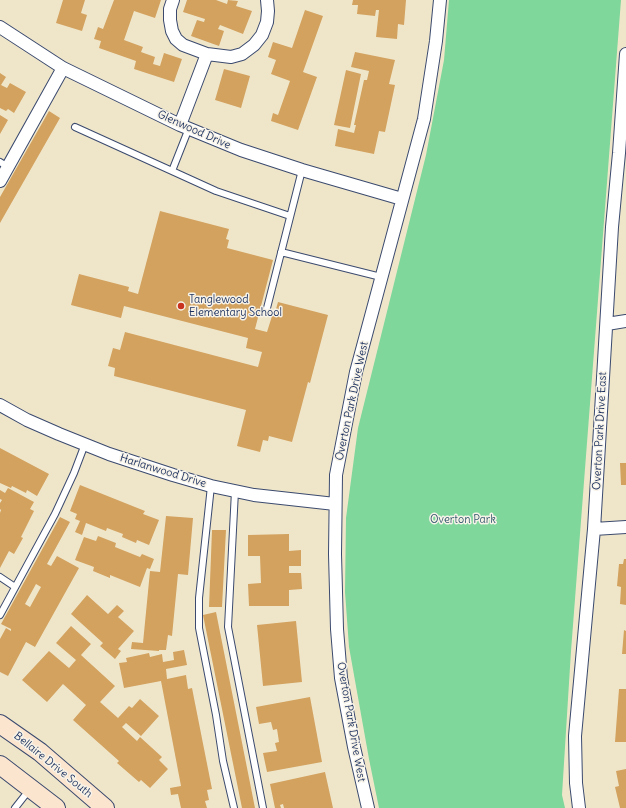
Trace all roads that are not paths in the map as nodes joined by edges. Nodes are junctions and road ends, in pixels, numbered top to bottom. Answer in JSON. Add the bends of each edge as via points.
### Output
{"nodes":[{"id":1,"x":267,"y":0,"type":"edge"},
{"id":2,"x":440,"y":0,"type":"edge"},
{"id":3,"x":172,"y":4,"type":"edge"},
{"id":4,"x":0,"y":27,"type":"edge"},
{"id":5,"x":207,"y":54,"type":"junction"},
{"id":6,"x":626,"y":54,"type":"edge"},
{"id":7,"x":63,"y":68,"type":"junction"},
{"id":8,"x":184,"y":127,"type":"junction"},
{"id":9,"x":75,"y":128,"type":"dead end"},
{"id":10,"x":622,"y":153,"type":"edge"},
{"id":11,"x":4,"y":165,"type":"edge"},
{"id":12,"x":302,"y":170,"type":"junction"},
{"id":13,"x":172,"y":171,"type":"junction"},
{"id":14,"x":0,"y":181,"type":"edge"},
{"id":15,"x":402,"y":199,"type":"junction"},
{"id":16,"x":290,"y":216,"type":"junction"},
{"id":17,"x":281,"y":252,"type":"junction"},
{"id":18,"x":381,"y":277,"type":"junction"},
{"id":19,"x":266,"y":312,"type":"dead end"},
{"id":20,"x":626,"y":321,"type":"edge"},
{"id":21,"x":607,"y":324,"type":"junction"},
{"id":22,"x":0,"y":405,"type":"edge"},
{"id":23,"x":84,"y":444,"type":"junction"},
{"id":24,"x":211,"y":486,"type":"junction"},
{"id":25,"x":235,"y":491,"type":"junction"},
{"id":26,"x":335,"y":504,"type":"junction"},
{"id":27,"x":626,"y":527,"type":"edge"},
{"id":28,"x":594,"y":529,"type":"junction"},
{"id":29,"x":0,"y":577,"type":"edge"},
{"id":30,"x":16,"y":587,"type":"junction"},
{"id":31,"x":0,"y":616,"type":"edge"},
{"id":32,"x":0,"y":724,"type":"edge"},
{"id":33,"x":0,"y":765,"type":"edge"},
{"id":34,"x":31,"y":788,"type":"junction"},
{"id":35,"x":15,"y":808,"type":"edge"},
{"id":36,"x":56,"y":808,"type":"edge"},
{"id":37,"x":105,"y":808,"type":"edge"},
{"id":38,"x":234,"y":808,"type":"edge"},
{"id":39,"x":263,"y":808,"type":"edge"},
{"id":40,"x":368,"y":808,"type":"edge"},
{"id":41,"x":579,"y":808,"type":"edge"}],
"edges":[{"from":1,"to":5,"type":"street","via":[[267,22],[262,35],[254,45],[242,54],[231,57]]},
{"from":2,"to":15,"type":"street","name":"Overton Park Drive West","via":[[424,119]]},
{"from":3,"to":5,"type":"street","via":[[170,20],[176,38],[183,45]]},
{"from":4,"to":7,"type":"street","name":"Glenwood Drive"},
{"from":5,"to":8,"type":"street"},
{"from":6,"to":10,"type":"street","name":"Overton Park Drive East"},
{"from":7,"to":8,"type":"street","name":"Glenwood Drive"},
{"from":7,"to":11,"type":"street"},
{"from":8,"to":12,"type":"street","name":"Glenwood Drive","via":[[241,150]]},
{"from":8,"to":13,"type":"lane"},
{"from":9,"to":13,"type":"lane"},
{"from":10,"to":21,"type":"street","name":"Overton Park Drive East","via":[[612,227]]},
{"from":11,"to":14,"type":"street"},
{"from":12,"to":15,"type":"street","name":"Glenwood Drive"},
{"from":12,"to":16,"type":"lane"},
{"from":13,"to":16,"type":"lane","via":[[216,191]]},
{"from":15,"to":18,"type":"street","name":"Overton Park Drive West"},
{"from":16,"to":17,"type":"lane"},
{"from":17,"to":18,"type":"lane"},
{"from":17,"to":19,"type":"lane"},
{"from":18,"to":26,"type":"street","name":"Overton Park Drive West","via":[[356,372],[336,475]]},
{"from":20,"to":21,"type":"street"},
{"from":21,"to":28,"type":"street","name":"Overton Park Drive East"},
{"from":22,"to":23,"type":"street","name":"Harlanwood Drive","via":[[33,423]]},
{"from":23,"to":24,"type":"street","name":"Harlanwood Drive"},
{"from":23,"to":30,"type":"lane","via":[[55,514]]},
{"from":24,"to":25,"type":"street","name":"Harlanwood Drive"},
{"from":24,"to":38,"type":"lane","via":[[199,628]]},
{"from":25,"to":26,"type":"street","name":"Harlanwood Drive"},
{"from":25,"to":39,"type":"lane","via":[[228,627]]},
{"from":26,"to":40,"type":"street","name":"Overton Park Drive West","via":[[341,678]]},
{"from":27,"to":28,"type":"street"},
{"from":28,"to":41,"type":"street","name":"Overton Park Drive East","via":[[575,736]]},
{"from":29,"to":30,"type":"lane"},
{"from":30,"to":31,"type":"lane"},
{"from":32,"to":37,"type":"main road","name":"Bellaire Drive South","via":[[40,752]]},
{"from":33,"to":34,"type":"main road"},
{"from":34,"to":35,"type":"lane"},
{"from":34,"to":36,"type":"main road"}]}
